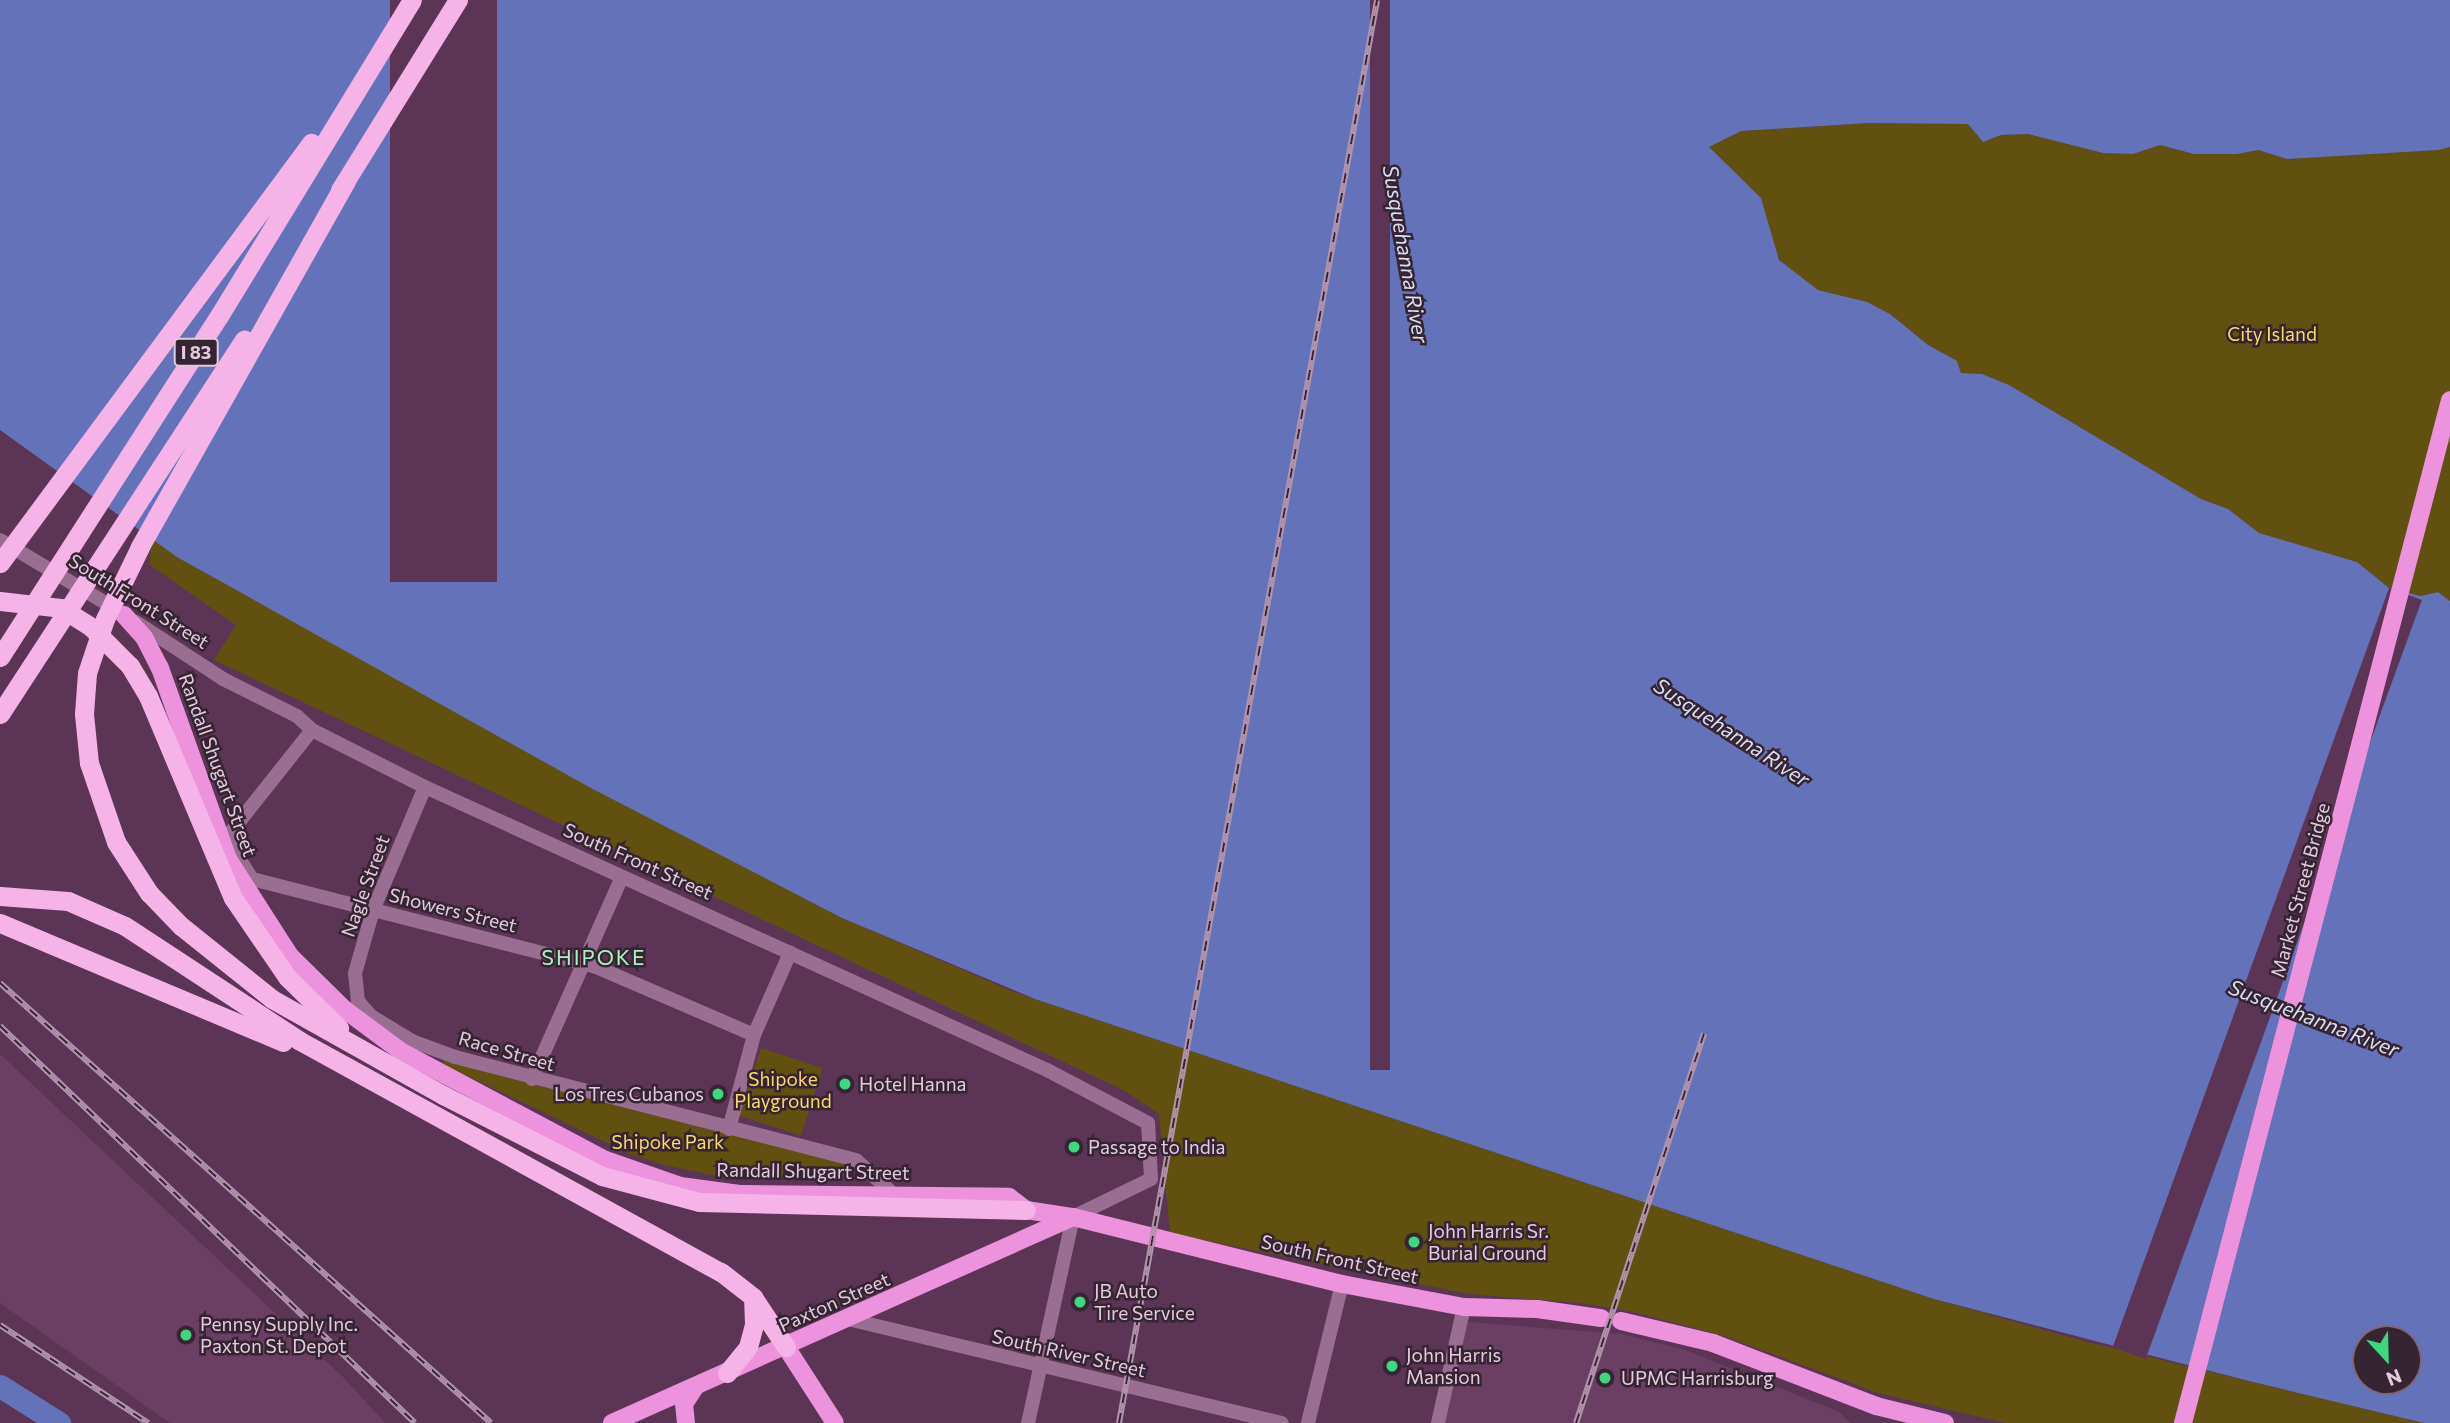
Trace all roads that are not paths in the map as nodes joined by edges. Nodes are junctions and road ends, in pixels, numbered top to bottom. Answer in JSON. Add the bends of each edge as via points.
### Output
{"nodes":[{"id":1,"x":412,"y":0,"type":"edge"},
{"id":2,"x":458,"y":0,"type":"edge"},
{"id":3,"x":385,"y":43,"type":"junction"},
{"id":4,"x":346,"y":181,"type":"junction"},
{"id":5,"x":2448,"y":408,"type":"edge"},
{"id":6,"x":0,"y":540,"type":"edge"},
{"id":7,"x":0,"y":563,"type":"edge"},
{"id":8,"x":0,"y":601,"type":"edge"},
{"id":9,"x":124,"y":615,"type":"junction"},
{"id":10,"x":0,"y":657,"type":"edge"},
{"id":11,"x":0,"y":713,"type":"edge"},
{"id":12,"x":312,"y":730,"type":"junction"},
{"id":13,"x":425,"y":787,"type":"junction"},
{"id":14,"x":622,"y":877,"type":"junction"},
{"id":15,"x":2,"y":895,"type":"edge"},
{"id":16,"x":373,"y":909,"type":"junction"},
{"id":17,"x":0,"y":923,"type":"edge"},
{"id":18,"x":790,"y":953,"type":"junction"},
{"id":19,"x":581,"y":964,"type":"junction"},
{"id":20,"x":358,"y":1001,"type":"joint"},
{"id":21,"x":754,"y":1035,"type":"junction"},
{"id":22,"x":360,"y":1047,"type":"junction"},
{"id":23,"x":532,"y":1079,"type":"junction"},
{"id":24,"x":371,"y":1083,"type":"junction"},
{"id":25,"x":729,"y":1129,"type":"junction"},
{"id":26,"x":891,"y":1192,"type":"junction"},
{"id":27,"x":1026,"y":1210,"type":"junction"},
{"id":28,"x":1073,"y":1217,"type":"junction"},
{"id":29,"x":1342,"y":1284,"type":"junction"},
{"id":30,"x":753,"y":1297,"type":"junction"},
{"id":31,"x":1464,"y":1307,"type":"junction"},
{"id":32,"x":1601,"y":1318,"type":"dead end"},
{"id":33,"x":848,"y":1319,"type":"junction"},
{"id":34,"x":1620,"y":1321,"type":"dead end"},
{"id":35,"x":786,"y":1347,"type":"junction"},
{"id":36,"x":1040,"y":1366,"type":"junction"},
{"id":37,"x":727,"y":1373,"type":"junction"},
{"id":38,"x":695,"y":1387,"type":"junction"},
{"id":39,"x":1874,"y":1415,"type":"edge"},
{"id":40,"x":612,"y":1423,"type":"edge"},
{"id":41,"x":686,"y":1423,"type":"edge"},
{"id":42,"x":835,"y":1423,"type":"edge"},
{"id":43,"x":1028,"y":1423,"type":"edge"},
{"id":44,"x":1282,"y":1423,"type":"edge"},
{"id":45,"x":1308,"y":1423,"type":"edge"},
{"id":46,"x":1438,"y":1423,"type":"edge"},
{"id":47,"x":1945,"y":1423,"type":"edge"},
{"id":48,"x":2183,"y":1423,"type":"edge"}],
"edges":[{"from":1,"to":3,"type":"highway","number":"I 83"},
{"from":2,"to":4,"type":"highway","number":"I 83"},
{"from":3,"to":7,"type":"highway"},
{"from":3,"to":10,"type":"highway","number":"I 83","via":[[219,316]]},
{"from":4,"to":11,"type":"highway","number":"I 83"},
{"from":4,"to":22,"type":"highway","via":[[140,547],[105,619],[87,673],[84,714],[99,800],[116,842],[137,875],[181,926],[272,999]]},
{"from":5,"to":48,"type":"main road","name":"Market Street Bridge"},
{"from":6,"to":9,"type":"street","name":"South Front Street"},
{"from":8,"to":22,"type":"highway","via":[[61,608],[91,627],[130,666],[148,696],[233,898],[287,977]]},
{"from":9,"to":12,"type":"street","name":"South Front Street","via":[[223,679],[297,716]]},
{"from":9,"to":26,"type":"main road","name":"Randall Shugart Street","via":[[144,636],[160,667],[218,838],[250,899],[290,956],[364,1026],[402,1052],[571,1143],[655,1179],[741,1194]]},
{"from":12,"to":13,"type":"street","name":"South Front Street"},
{"from":12,"to":16,"type":"street","name":"Showers Street","via":[[230,833],[232,847],[252,879]]},
{"from":13,"to":14,"type":"street","name":"South Front Street"},
{"from":13,"to":16,"type":"street","name":"Nagle Street"},
{"from":14,"to":18,"type":"street","name":"South Front Street"},
{"from":14,"to":19,"type":"street"},
{"from":15,"to":24,"type":"highway","via":[[35,896],[96,910]]},
{"from":16,"to":19,"type":"street","name":"Showers Street"},
{"from":16,"to":20,"type":"street","name":"Nagle Street","via":[[355,974]]},
{"from":17,"to":24,"type":"highway"},
{"from":18,"to":21,"type":"street"},
{"from":18,"to":28,"type":"street","name":"South Front Street","via":[[1071,1082],[1148,1123],[1151,1179]]},
{"from":19,"to":21,"type":"street","name":"Showers Street"},
{"from":19,"to":23,"type":"street"},
{"from":20,"to":23,"type":"street","name":"Race Street","via":[[371,1016],[412,1041]]},
{"from":21,"to":25,"type":"street"},
{"from":22,"to":27,"type":"highway","via":[[514,1132],[602,1175],[647,1191],[755,1207]]},
{"from":23,"to":25,"type":"street","name":"Race Street"},
{"from":24,"to":30,"type":"highway","via":[[692,1255]]},
{"from":25,"to":26,"type":"street","name":"Race Street","via":[[856,1160]]},
{"from":26,"to":27,"type":"main road","name":"Randall Shugart Street","via":[[1009,1197]]},
{"from":27,"to":28,"type":"main road","name":"South Front Street"},
{"from":28,"to":29,"type":"main road","name":"South Front Street"},
{"from":28,"to":33,"type":"main road","name":"Paxton Street"},
{"from":28,"to":36,"type":"street"},
{"from":29,"to":31,"type":"main road","name":"South Front Street"},
{"from":29,"to":45,"type":"street"},
{"from":30,"to":35,"type":"highway"},
{"from":30,"to":37,"type":"highway","via":[[754,1324],[748,1347]]},
{"from":31,"to":32,"type":"main road","name":"South Front Street","via":[[1538,1309]]},
{"from":31,"to":46,"type":"street"},
{"from":33,"to":35,"type":"main road","name":"Paxton Street"},
{"from":33,"to":36,"type":"street","name":"South River Street"},
{"from":34,"to":39,"type":"main road","via":[[1713,1343]]},
{"from":35,"to":37,"type":"main road","name":"Paxton Street"},
{"from":35,"to":42,"type":"main road"},
{"from":36,"to":43,"type":"street"},
{"from":36,"to":44,"type":"street","name":"South River Street"},
{"from":37,"to":38,"type":"main road","name":"Paxton Street"},
{"from":38,"to":40,"type":"main road","name":"Paxton Street"},
{"from":38,"to":41,"type":"main road","via":[[684,1404]]},
{"from":39,"to":47,"type":"main road"}]}
